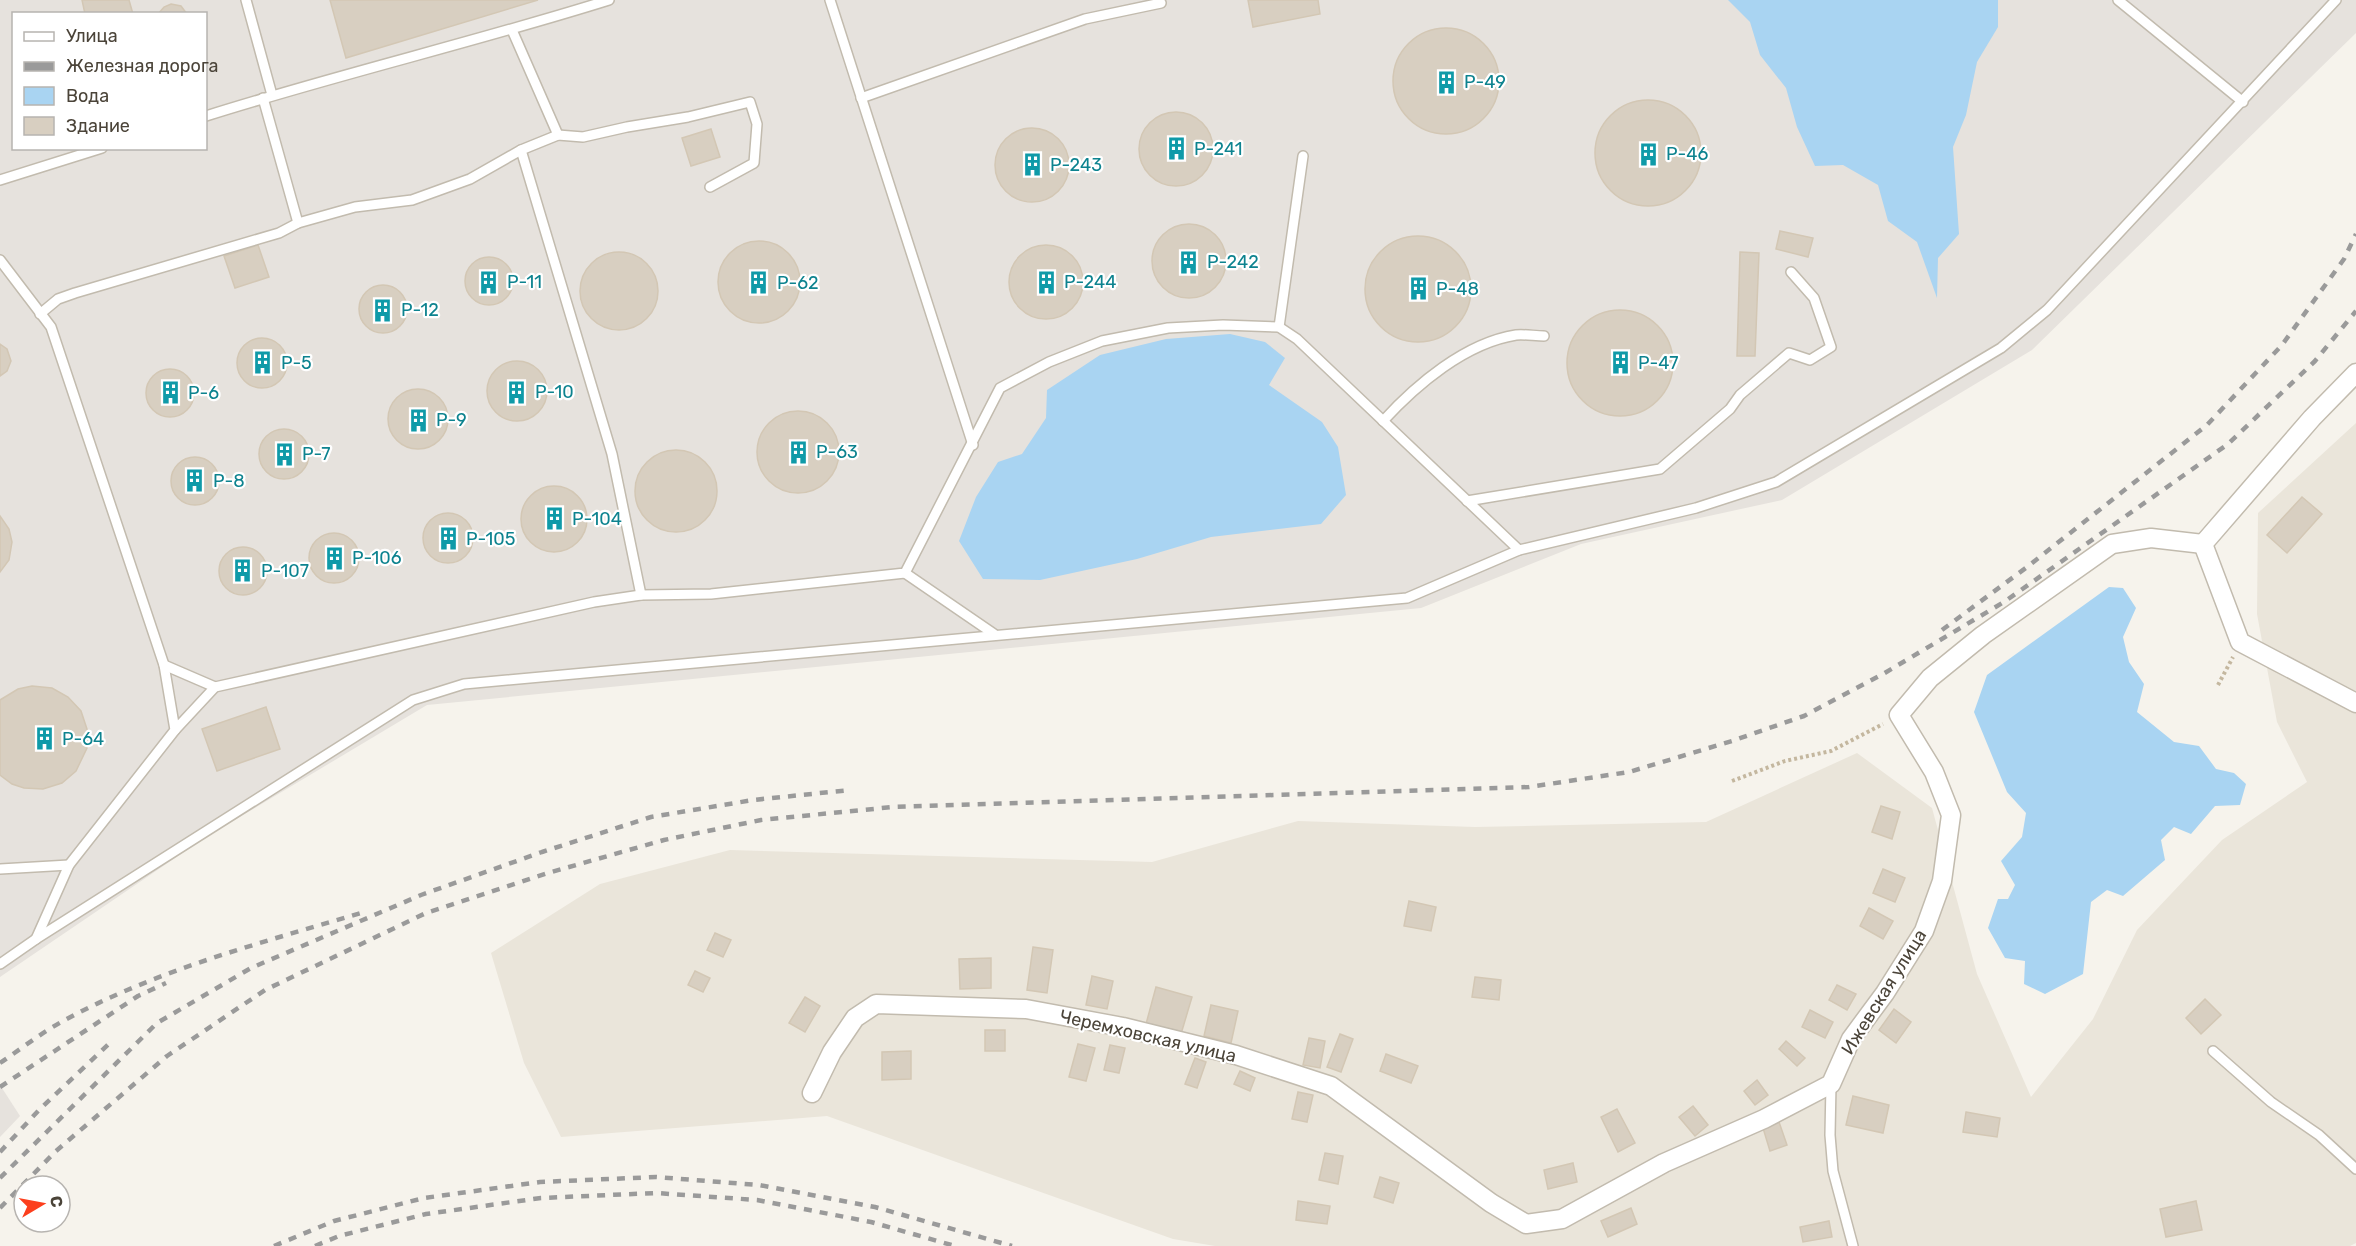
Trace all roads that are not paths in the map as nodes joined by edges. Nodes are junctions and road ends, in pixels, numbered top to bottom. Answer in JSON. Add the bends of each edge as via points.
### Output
{"nodes":[{"id":1,"x":246,"y":0,"type":"edge"},
{"id":2,"x":609,"y":0,"type":"edge"},
{"id":3,"x":830,"y":0,"type":"edge"},
{"id":4,"x":2118,"y":0,"type":"edge"},
{"id":5,"x":2336,"y":0,"type":"edge"},
{"id":6,"x":1161,"y":3,"type":"dead end"},
{"id":7,"x":512,"y":30,"type":"junction"},
{"id":8,"x":268,"y":96,"type":"junction"},
{"id":9,"x":861,"y":98,"type":"junction"},
{"id":10,"x":2243,"y":102,"type":"junction"},
{"id":11,"x":207,"y":116,"type":"edge"},
{"id":12,"x":558,"y":135,"type":"junction"},
{"id":13,"x":96,"y":150,"type":"edge"},
{"id":14,"x":521,"y":150,"type":"junction"},
{"id":15,"x":1303,"y":156,"type":"dead end"},
{"id":16,"x":0,"y":180,"type":"edge"},
{"id":17,"x":710,"y":187,"type":"dead end"},
{"id":18,"x":298,"y":223,"type":"junction"},
{"id":19,"x":0,"y":260,"type":"edge"},
{"id":20,"x":1791,"y":272,"type":"dead end"},
{"id":21,"x":40,"y":314,"type":"junction"},
{"id":22,"x":1279,"y":327,"type":"junction"},
{"id":23,"x":1544,"y":336,"type":"dead end"},
{"id":24,"x":2356,"y":373,"type":"edge"},
{"id":25,"x":1383,"y":421,"type":"junction"},
{"id":26,"x":973,"y":445,"type":"junction"},
{"id":27,"x":1467,"y":501,"type":"junction"},
{"id":28,"x":2203,"y":544,"type":"junction"},
{"id":29,"x":1520,"y":550,"type":"junction"},
{"id":30,"x":905,"y":573,"type":"junction"},
{"id":31,"x":641,"y":595,"type":"junction"},
{"id":32,"x":994,"y":634,"type":"junction"},
{"id":33,"x":164,"y":665,"type":"junction"},
{"id":34,"x":215,"y":687,"type":"junction"},
{"id":35,"x":2356,"y":703,"type":"edge"},
{"id":36,"x":175,"y":730,"type":"junction"},
{"id":37,"x":69,"y":865,"type":"junction"},
{"id":38,"x":0,"y":869,"type":"edge"},
{"id":39,"x":36,"y":939,"type":"junction"},
{"id":40,"x":0,"y":964,"type":"edge"},
{"id":41,"x":2213,"y":1051,"type":"dead end"},
{"id":42,"x":1831,"y":1084,"type":"junction"},
{"id":43,"x":812,"y":1093,"type":"dead end"},
{"id":44,"x":2356,"y":1169,"type":"edge"},
{"id":45,"x":1853,"y":1246,"type":"edge"}],
"edges":[{"from":1,"to":8,"type":"lane"},
{"from":2,"to":7,"type":"lane"},
{"from":3,"to":9,"type":"lane"},
{"from":4,"to":10,"type":"lane"},
{"from":5,"to":10,"type":"lane"},
{"from":6,"to":9,"type":"lane","via":[[1085,19]]},
{"from":7,"to":8,"type":"lane"},
{"from":7,"to":12,"type":"lane"},
{"from":8,"to":11,"type":"lane"},
{"from":8,"to":18,"type":"lane"},
{"from":9,"to":26,"type":"lane"},
{"from":10,"to":29,"type":"lane","via":[[2047,310],[2001,348],[1776,482],[1695,508]]},
{"from":12,"to":14,"type":"lane"},
{"from":12,"to":17,"type":"lane","via":[[583,137],[750,102],[757,124],[754,163]]},
{"from":13,"to":16,"type":"lane"},
{"from":14,"to":18,"type":"lane","via":[[470,178],[412,200],[355,207]]},
{"from":14,"to":31,"type":"lane","via":[[612,454]]},
{"from":15,"to":22,"type":"lane"},
{"from":18,"to":21,"type":"lane","via":[[279,233],[58,298]]},
{"from":19,"to":21,"type":"lane"},
{"from":20,"to":27,"type":"lane","via":[[1814,298],[1831,347],[1810,360],[1789,353],[1660,469]]},
{"from":21,"to":33,"type":"lane","via":[[51,327]]},
{"from":22,"to":25,"type":"lane","via":[[1297,339]]},
{"from":22,"to":26,"type":"lane","via":[[1168,328],[1102,341],[1049,362],[1000,388]]},
{"from":23,"to":25,"type":"lane","via":[[1516,335],[1479,346],[1410,391]]},
{"from":24,"to":28,"type":"street"},
{"from":25,"to":27,"type":"lane"},
{"from":26,"to":30,"type":"lane"},
{"from":27,"to":29,"type":"lane"},
{"from":28,"to":35,"type":"street","via":[[2240,642]]},
{"from":28,"to":42,"type":"street","name":"Ижевская улица","via":[[2151,538],[2112,544],[1974,642],[1930,678],[1899,715],[1934,772],[1951,815],[1942,881],[1924,931],[1886,993],[1851,1039]]},
{"from":29,"to":32,"type":"lane","via":[[1407,598]]},
{"from":30,"to":31,"type":"lane","via":[[711,594]]},
{"from":30,"to":32,"type":"lane"},
{"from":31,"to":34,"type":"lane","via":[[594,602]]},
{"from":32,"to":39,"type":"lane","via":[[465,684],[413,700]]},
{"from":33,"to":34,"type":"lane"},
{"from":33,"to":36,"type":"lane"},
{"from":34,"to":36,"type":"lane"},
{"from":36,"to":37,"type":"lane"},
{"from":37,"to":38,"type":"lane"},
{"from":37,"to":39,"type":"lane"},
{"from":39,"to":40,"type":"lane"},
{"from":41,"to":44,"type":"lane"},
{"from":42,"to":43,"type":"street","name":"Черемховская улица","via":[[1664,1163],[1562,1219],[1526,1224],[1491,1203],[1331,1086],[1236,1055],[1123,1027],[1026,1009],[876,1004],[855,1017]]},
{"from":42,"to":45,"type":"lane","via":[[1833,1171]]}]}
